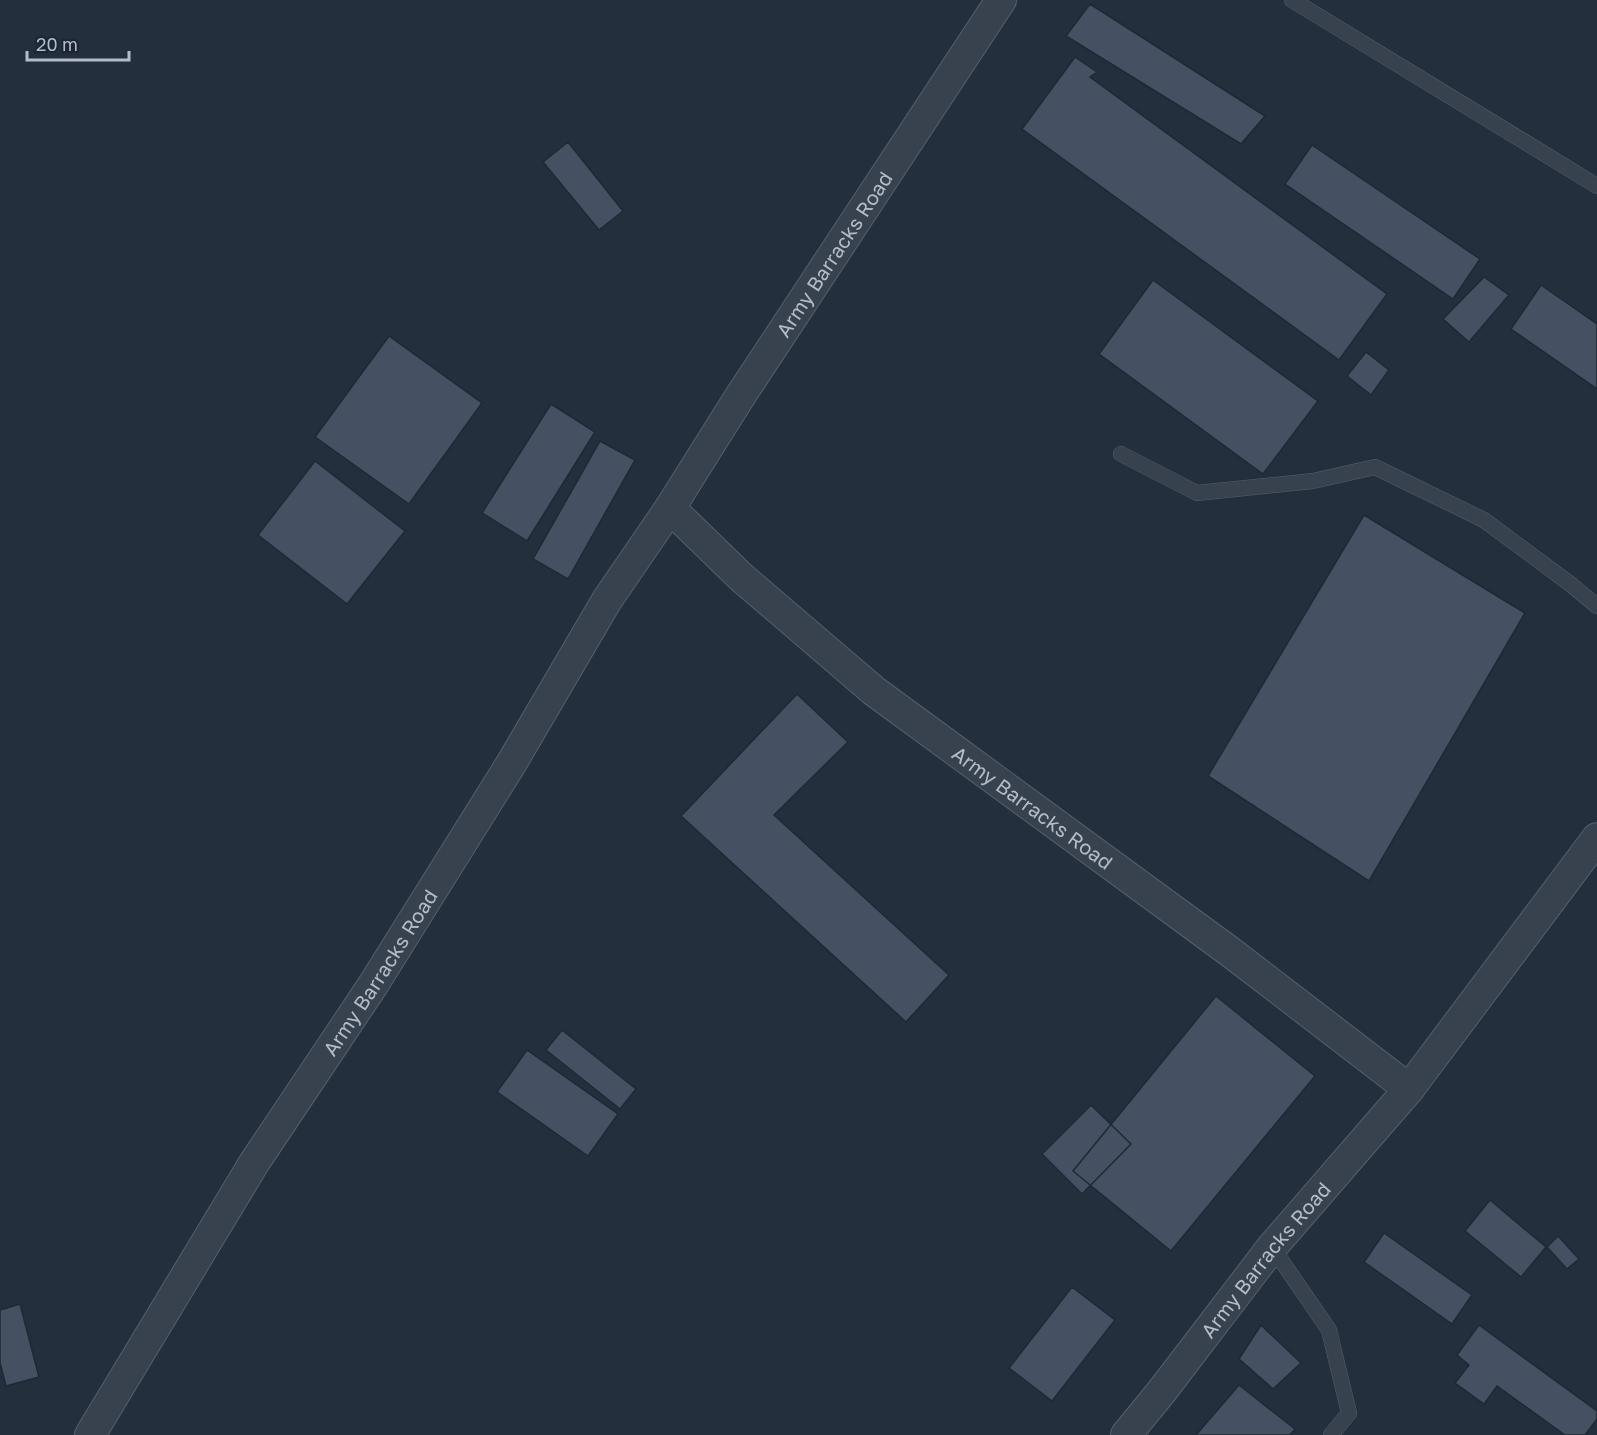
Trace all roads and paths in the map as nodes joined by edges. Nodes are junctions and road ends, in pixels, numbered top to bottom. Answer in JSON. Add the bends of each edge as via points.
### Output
{"nodes":[{"id":1,"x":1002,"y":0,"type":"edge"},
{"id":2,"x":1292,"y":0,"type":"edge"},
{"id":3,"x":1597,"y":186,"type":"edge"},
{"id":4,"x":1121,"y":454,"type":"dead end"},
{"id":5,"x":670,"y":508,"type":"junction"},
{"id":6,"x":1597,"y":606,"type":"edge"},
{"id":7,"x":1597,"y":838,"type":"edge"},
{"id":8,"x":1409,"y":1089,"type":"junction"},
{"id":9,"x":1272,"y":1247,"type":"junction"},
{"id":10,"x":90,"y":1435,"type":"edge"},
{"id":11,"x":1126,"y":1435,"type":"edge"},
{"id":12,"x":1331,"y":1435,"type":"edge"}],
"edges":[{"from":1,"to":5,"type":"street","name":"Army Barracks Road"},
{"from":2,"to":3,"type":"lane"},
{"from":4,"to":6,"type":"lane","via":[[1197,493],[1313,481],[1375,467],[1484,520]]},
{"from":5,"to":8,"type":"street","name":"Army Barracks Road","via":[[741,577],[874,690],[1229,951]]},
{"from":5,"to":10,"type":"street","name":"Army Barracks Road","via":[[607,600],[374,985],[254,1163]]},
{"from":7,"to":8,"type":"street","name":"Army Barracks Road"},
{"from":8,"to":9,"type":"street","name":"Army Barracks Road"},
{"from":9,"to":11,"type":"street","name":"Army Barracks Road"},
{"from":9,"to":12,"type":"lane","via":[[1329,1330],[1349,1413]]}]}
